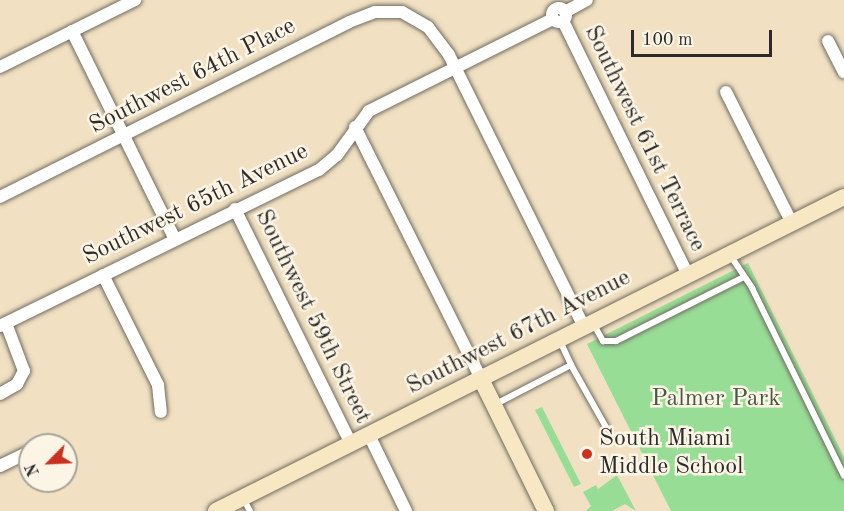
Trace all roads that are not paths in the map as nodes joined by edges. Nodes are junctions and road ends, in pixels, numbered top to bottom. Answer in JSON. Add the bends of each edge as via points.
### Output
{"nodes":[{"id":1,"x":135,"y":0,"type":"edge"},
{"id":2,"x":587,"y":0,"type":"edge"},
{"id":3,"x":558,"y":12,"type":"edge"},
{"id":4,"x":72,"y":31,"type":"junction"},
{"id":5,"x":828,"y":41,"type":"dead end"},
{"id":6,"x":0,"y":67,"type":"edge"},
{"id":7,"x":456,"y":67,"type":"junction"},
{"id":8,"x":844,"y":72,"type":"edge"},
{"id":9,"x":726,"y":92,"type":"dead end"},
{"id":10,"x":355,"y":127,"type":"junction"},
{"id":11,"x":124,"y":136,"type":"junction"},
{"id":12,"x":0,"y":197,"type":"edge"},
{"id":13,"x":844,"y":197,"type":"edge"},
{"id":14,"x":235,"y":210,"type":"junction"},
{"id":15,"x":792,"y":223,"type":"junction"},
{"id":16,"x":175,"y":239,"type":"junction"},
{"id":17,"x":730,"y":255,"type":"junction"},
{"id":18,"x":103,"y":275,"type":"junction"},
{"id":19,"x":688,"y":275,"type":"junction"},
{"id":20,"x":744,"y":277,"type":"junction"},
{"id":21,"x":3,"y":325,"type":"edge"},
{"id":22,"x":588,"y":325,"type":"junction"},
{"id":23,"x":559,"y":340,"type":"junction"},
{"id":24,"x":571,"y":365,"type":"junction"},
{"id":25,"x":481,"y":379,"type":"junction"},
{"id":26,"x":0,"y":394,"type":"edge"},
{"id":27,"x":494,"y":405,"type":"junction"},
{"id":28,"x":161,"y":412,"type":"dead end"},
{"id":29,"x":606,"y":428,"type":"dead end"},
{"id":30,"x":369,"y":435,"type":"junction"},
{"id":31,"x":351,"y":444,"type":"junction"},
{"id":32,"x":18,"y":457,"type":"edge"},
{"id":33,"x":0,"y":466,"type":"edge"},
{"id":34,"x":844,"y":476,"type":"edge"},
{"id":35,"x":247,"y":504,"type":"edge"},
{"id":36,"x":216,"y":511,"type":"edge"},
{"id":37,"x":406,"y":511,"type":"edge"},
{"id":38,"x":546,"y":511,"type":"edge"}],
"edges":[{"from":1,"to":4,"type":"street"},
{"from":2,"to":3,"type":"street","name":"Southwest 65th Avenue"},
{"from":3,"to":7,"type":"street","name":"Southwest 65th Avenue"},
{"from":3,"to":19,"type":"street","name":"Southwest 61st Terrace"},
{"from":4,"to":6,"type":"street"},
{"from":4,"to":11,"type":"street"},
{"from":5,"to":8,"type":"street"},
{"from":7,"to":10,"type":"street","name":"Southwest 65th Avenue","via":[[375,107]]},
{"from":7,"to":11,"type":"street","name":"Southwest 64th Place","via":[[422,22],[402,12],[375,12]]},
{"from":7,"to":22,"type":"street","name":"Southwest 64th Place"},
{"from":9,"to":15,"type":"street"},
{"from":10,"to":14,"type":"street","name":"Southwest 65th Avenue","via":[[326,165]]},
{"from":10,"to":25,"type":"street"},
{"from":11,"to":12,"type":"street","name":"Southwest 64th Place"},
{"from":11,"to":16,"type":"street"},
{"from":13,"to":15,"type":"main road","name":"Southwest 67th Avenue"},
{"from":14,"to":16,"type":"street","name":"Southwest 65th Avenue"},
{"from":14,"to":31,"type":"street","name":"Southwest 59th Street"},
{"from":15,"to":17,"type":"main road","name":"Southwest 67th Avenue"},
{"from":16,"to":18,"type":"street","name":"Southwest 65th Avenue"},
{"from":17,"to":19,"type":"main road","name":"Southwest 67th Avenue"},
{"from":17,"to":20,"type":"lane"},
{"from":18,"to":21,"type":"street","name":"Southwest 65th Avenue"},
{"from":18,"to":28,"type":"street","via":[[158,385]]},
{"from":19,"to":22,"type":"main road","name":"Southwest 67th Avenue"},
{"from":20,"to":22,"type":"lane","via":[[616,341],[603,341]]},
{"from":20,"to":34,"type":"lane"},
{"from":21,"to":26,"type":"street","via":[[24,371],[17,384]]},
{"from":22,"to":23,"type":"main road","name":"Southwest 67th Avenue"},
{"from":23,"to":24,"type":"lane"},
{"from":23,"to":25,"type":"main road","name":"Southwest 67th Avenue"},
{"from":24,"to":27,"type":"lane"},
{"from":24,"to":29,"type":"lane"},
{"from":25,"to":27,"type":"main road"},
{"from":25,"to":30,"type":"main road","name":"Southwest 67th Avenue"},
{"from":27,"to":38,"type":"main road"},
{"from":30,"to":31,"type":"main road","name":"Southwest 67th Avenue"},
{"from":30,"to":37,"type":"street","name":"Southwest 59th Street"},
{"from":31,"to":35,"type":"main road","name":"Southwest 67th Avenue"},
{"from":32,"to":33,"type":"street"},
{"from":35,"to":36,"type":"main road","name":"Southwest 67th Avenue"}]}
